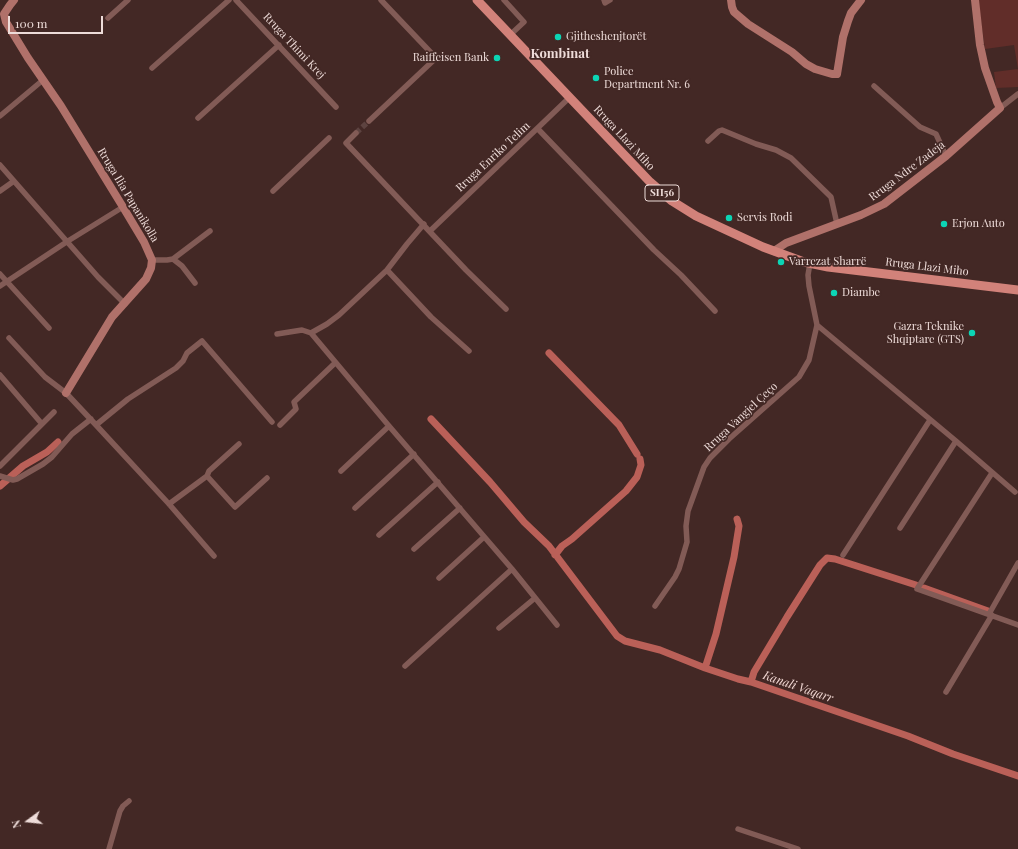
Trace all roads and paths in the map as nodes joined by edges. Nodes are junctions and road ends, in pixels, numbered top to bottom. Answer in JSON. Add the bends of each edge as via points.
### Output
{"nodes":[{"id":1,"x":14,"y":0,"type":"edge"},
{"id":2,"x":128,"y":0,"type":"edge"},
{"id":3,"x":229,"y":0,"type":"edge"},
{"id":4,"x":236,"y":0,"type":"edge"},
{"id":5,"x":381,"y":0,"type":"edge"},
{"id":6,"x":477,"y":0,"type":"edge"},
{"id":7,"x":504,"y":0,"type":"edge"},
{"id":8,"x":731,"y":0,"type":"edge"},
{"id":9,"x":861,"y":0,"type":"edge"},
{"id":10,"x":975,"y":0,"type":"edge"},
{"id":11,"x":2,"y":16,"type":"edge"},
{"id":12,"x":108,"y":18,"type":"dead end"},
{"id":13,"x":510,"y":35,"type":"junction"},
{"id":14,"x":279,"y":45,"type":"junction"},
{"id":15,"x":152,"y":68,"type":"dead end"},
{"id":16,"x":43,"y":80,"type":"junction"},
{"id":17,"x":874,"y":86,"type":"dead end"},
{"id":18,"x":1018,"y":94,"type":"edge"},
{"id":19,"x":570,"y":98,"type":"junction"},
{"id":20,"x":336,"y":106,"type":"dead end"},
{"id":21,"x":1000,"y":108,"type":"junction"},
{"id":22,"x":0,"y":116,"type":"edge"},
{"id":23,"x":198,"y":118,"type":"dead end"},
{"id":24,"x":370,"y":121,"type":"tunnel mouth"},
{"id":25,"x":538,"y":129,"type":"junction"},
{"id":26,"x":356,"y":133,"type":"tunnel mouth"},
{"id":27,"x":329,"y":138,"type":"dead end"},
{"id":28,"x":708,"y":141,"type":"dead end"},
{"id":29,"x":946,"y":156,"type":"junction"},
{"id":30,"x":0,"y":165,"type":"edge"},
{"id":31,"x":14,"y":182,"type":"junction"},
{"id":32,"x":0,"y":191,"type":"edge"},
{"id":33,"x":273,"y":191,"type":"dead end"},
{"id":34,"x":123,"y":207,"type":"junction"},
{"id":35,"x":424,"y":224,"type":"junction"},
{"id":36,"x":837,"y":224,"type":"junction"},
{"id":37,"x":430,"y":231,"type":"junction"},
{"id":38,"x":210,"y":232,"type":"dead end"},
{"id":39,"x":68,"y":241,"type":"junction"},
{"id":40,"x":774,"y":251,"type":"junction"},
{"id":41,"x":173,"y":259,"type":"junction"},
{"id":42,"x":152,"y":260,"type":"junction"},
{"id":43,"x":810,"y":264,"type":"junction"},
{"id":44,"x":387,"y":270,"type":"junction"},
{"id":45,"x":0,"y":274,"type":"edge"},
{"id":46,"x":7,"y":282,"type":"junction"},
{"id":47,"x":195,"y":283,"type":"dead end"},
{"id":48,"x":0,"y":286,"type":"edge"},
{"id":49,"x":1018,"y":290,"type":"edge"},
{"id":50,"x":125,"y":304,"type":"junction"},
{"id":51,"x":506,"y":309,"type":"dead end"},
{"id":52,"x":715,"y":311,"type":"dead end"},
{"id":53,"x":818,"y":325,"type":"junction"},
{"id":54,"x":49,"y":328,"type":"dead end"},
{"id":55,"x":311,"y":333,"type":"junction"},
{"id":56,"x":277,"y":334,"type":"dead end"},
{"id":57,"x":9,"y":338,"type":"dead end"},
{"id":58,"x":469,"y":351,"type":"dead end"},
{"id":59,"x":335,"y":363,"type":"junction"},
{"id":60,"x":0,"y":375,"type":"edge"},
{"id":61,"x":66,"y":393,"type":"junction"},
{"id":62,"x":54,"y":412,"type":"dead end"},
{"id":63,"x":90,"y":419,"type":"junction"},
{"id":64,"x":930,"y":420,"type":"junction"},
{"id":65,"x":272,"y":422,"type":"dead end"},
{"id":66,"x":42,"y":424,"type":"junction"},
{"id":67,"x":96,"y":425,"type":"junction"},
{"id":68,"x":280,"y":425,"type":"dead end"},
{"id":69,"x":389,"y":426,"type":"junction"},
{"id":70,"x":956,"y":441,"type":"junction"},
{"id":71,"x":239,"y":444,"type":"dead end"},
{"id":72,"x":414,"y":454,"type":"junction"},
{"id":73,"x":0,"y":466,"type":"edge"},
{"id":74,"x":341,"y":470,"type":"dead end"},
{"id":75,"x":992,"y":473,"type":"junction"},
{"id":76,"x":0,"y":476,"type":"edge"},
{"id":77,"x":207,"y":476,"type":"junction"},
{"id":78,"x":267,"y":478,"type":"dead end"},
{"id":79,"x":438,"y":482,"type":"junction"},
{"id":80,"x":1014,"y":492,"type":"dead end"},
{"id":81,"x":169,"y":504,"type":"junction"},
{"id":82,"x":355,"y":508,"type":"dead end"},
{"id":83,"x":460,"y":508,"type":"junction"},
{"id":84,"x":900,"y":528,"type":"dead end"},
{"id":85,"x":379,"y":535,"type":"dead end"},
{"id":86,"x":484,"y":537,"type":"junction"},
{"id":87,"x":414,"y":549,"type":"dead end"},
{"id":88,"x":844,"y":555,"type":"dead end"},
{"id":89,"x":214,"y":556,"type":"dead end"},
{"id":90,"x":1018,"y":563,"type":"edge"},
{"id":91,"x":512,"y":569,"type":"junction"},
{"id":92,"x":440,"y":578,"type":"dead end"},
{"id":93,"x":536,"y":598,"type":"junction"},
{"id":94,"x":655,"y":606,"type":"dead end"},
{"id":95,"x":990,"y":615,"type":"junction"},
{"id":96,"x":557,"y":625,"type":"dead end"},
{"id":97,"x":1018,"y":625,"type":"edge"},
{"id":98,"x":499,"y":628,"type":"dead end"},
{"id":99,"x":405,"y":666,"type":"dead end"},
{"id":100,"x":946,"y":692,"type":"dead end"},
{"id":101,"x":129,"y":801,"type":"dead end"},
{"id":102,"x":738,"y":829,"type":"dead end"},
{"id":103,"x":109,"y":849,"type":"edge"},
{"id":104,"x":798,"y":849,"type":"edge"}],
"edges":[{"from":1,"to":11,"type":"street"},
{"from":2,"to":12,"type":"street"},
{"from":3,"to":15,"type":"street"},
{"from":4,"to":14,"type":"street","name":"Rruga Thimi Krej"},
{"from":5,"to":24,"type":"street","via":[[436,58]]},
{"from":6,"to":13,"type":"main road","name":"Rruga Llazi Miho","number":"SH56"},
{"from":7,"to":13,"type":"street","via":[[524,22]]},
{"from":8,"to":9,"type":"street","via":[[734,12],[748,24],[806,64],[837,74],[848,21]]},
{"from":10,"to":21,"type":"street","via":[[985,68]]},
{"from":11,"to":16,"type":"street","name":"Rruga Ilia Papanikolla"},
{"from":13,"to":19,"type":"main road","name":"Rruga Llazi Miho","number":"SH56"},
{"from":14,"to":20,"type":"street","name":"Rruga Thimi Krej"},
{"from":14,"to":23,"type":"street"},
{"from":16,"to":22,"type":"street"},
{"from":16,"to":34,"type":"street","name":"Rruga Ilia Papanikolla"},
{"from":17,"to":29,"type":"street","via":[[920,128],[936,134]]},
{"from":18,"to":21,"type":"street","name":"Rruga Ndre Zadeja"},
{"from":19,"to":25,"type":"street","name":"Rruga Enriko Telim"},
{"from":19,"to":40,"type":"main road","name":"Rruga Llazi Miho","number":"SH56","via":[[650,182],[672,201],[709,224]]},
{"from":21,"to":29,"type":"street","name":"Rruga Ndre Zadeja"},
{"from":25,"to":37,"type":"street","name":"Rruga Enriko Telim"},
{"from":25,"to":52,"type":"street"},
{"from":26,"to":35,"type":"street","via":[[346,144]]},
{"from":27,"to":33,"type":"street"},
{"from":28,"to":36,"type":"street","via":[[722,130],[791,158],[831,197]]},
{"from":29,"to":36,"type":"street","name":"Rruga Ndre Zadeja","via":[[884,204]]},
{"from":30,"to":31,"type":"street"},
{"from":31,"to":32,"type":"street"},
{"from":31,"to":39,"type":"street"},
{"from":34,"to":39,"type":"street"},
{"from":34,"to":42,"type":"street","name":"Rruga Ilia Papanikolla"},
{"from":35,"to":37,"type":"street"},
{"from":35,"to":44,"type":"street"},
{"from":36,"to":40,"type":"street","name":"Rruga Ndre Zadeja","via":[[786,243]]},
{"from":37,"to":51,"type":"street"},
{"from":38,"to":41,"type":"street"},
{"from":39,"to":46,"type":"street"},
{"from":39,"to":50,"type":"street"},
{"from":40,"to":43,"type":"main road","name":"Rruga Llazi Miho","number":"SH56"},
{"from":41,"to":42,"type":"street"},
{"from":41,"to":47,"type":"street"},
{"from":42,"to":50,"type":"street","name":"Rruga Ilia Papanikolla","via":[[146,279]]},
{"from":43,"to":49,"type":"main road","name":"Rruga Llazi Miho","number":"SH56"},
{"from":43,"to":53,"type":"street","name":"Rruga Vangjel Çeço","via":[[809,286]]},
{"from":44,"to":55,"type":"street","via":[[339,315]]},
{"from":44,"to":58,"type":"street","via":[[431,317]]},
{"from":45,"to":46,"type":"street"},
{"from":46,"to":48,"type":"street"},
{"from":46,"to":54,"type":"street"},
{"from":50,"to":61,"type":"street","name":"Rruga Ilia Papanikolla","via":[[112,317]]},
{"from":53,"to":64,"type":"street"},
{"from":53,"to":94,"type":"street","name":"Rruga Vangjel Çeço","via":[[809,360],[799,377],[729,439],[704,467],[688,511],[687,542],[679,569]]},
{"from":55,"to":56,"type":"street","via":[[302,330]]},
{"from":55,"to":59,"type":"street"},
{"from":57,"to":61,"type":"street","via":[[45,377]]},
{"from":59,"to":68,"type":"street","via":[[294,402],[296,409]]},
{"from":59,"to":69,"type":"street"},
{"from":60,"to":66,"type":"street"},
{"from":61,"to":63,"type":"street"},
{"from":62,"to":66,"type":"street"},
{"from":63,"to":67,"type":"street"},
{"from":63,"to":76,"type":"street","via":[[43,464],[13,480]]},
{"from":64,"to":70,"type":"street"},
{"from":64,"to":88,"type":"street"},
{"from":65,"to":67,"type":"street","via":[[202,341],[176,368],[128,398]]},
{"from":66,"to":73,"type":"street"},
{"from":67,"to":81,"type":"street"},
{"from":69,"to":72,"type":"street"},
{"from":69,"to":74,"type":"street"},
{"from":70,"to":75,"type":"street"},
{"from":70,"to":84,"type":"street"},
{"from":71,"to":77,"type":"street","via":[[209,471]]},
{"from":72,"to":79,"type":"street"},
{"from":72,"to":82,"type":"street"},
{"from":75,"to":80,"type":"street"},
{"from":75,"to":95,"type":"street","via":[[916,589]]},
{"from":77,"to":78,"type":"street","via":[[236,507]]},
{"from":77,"to":81,"type":"street"},
{"from":79,"to":83,"type":"street"},
{"from":79,"to":85,"type":"street"},
{"from":81,"to":89,"type":"street"},
{"from":83,"to":86,"type":"street"},
{"from":83,"to":87,"type":"street"},
{"from":86,"to":91,"type":"street"},
{"from":86,"to":92,"type":"street"},
{"from":90,"to":95,"type":"street"},
{"from":91,"to":93,"type":"street"},
{"from":91,"to":99,"type":"street"},
{"from":93,"to":96,"type":"street"},
{"from":93,"to":98,"type":"street"},
{"from":95,"to":97,"type":"street"},
{"from":95,"to":100,"type":"street"},
{"from":101,"to":103,"type":"street","via":[[120,811]]},
{"from":102,"to":104,"type":"street"}]}
